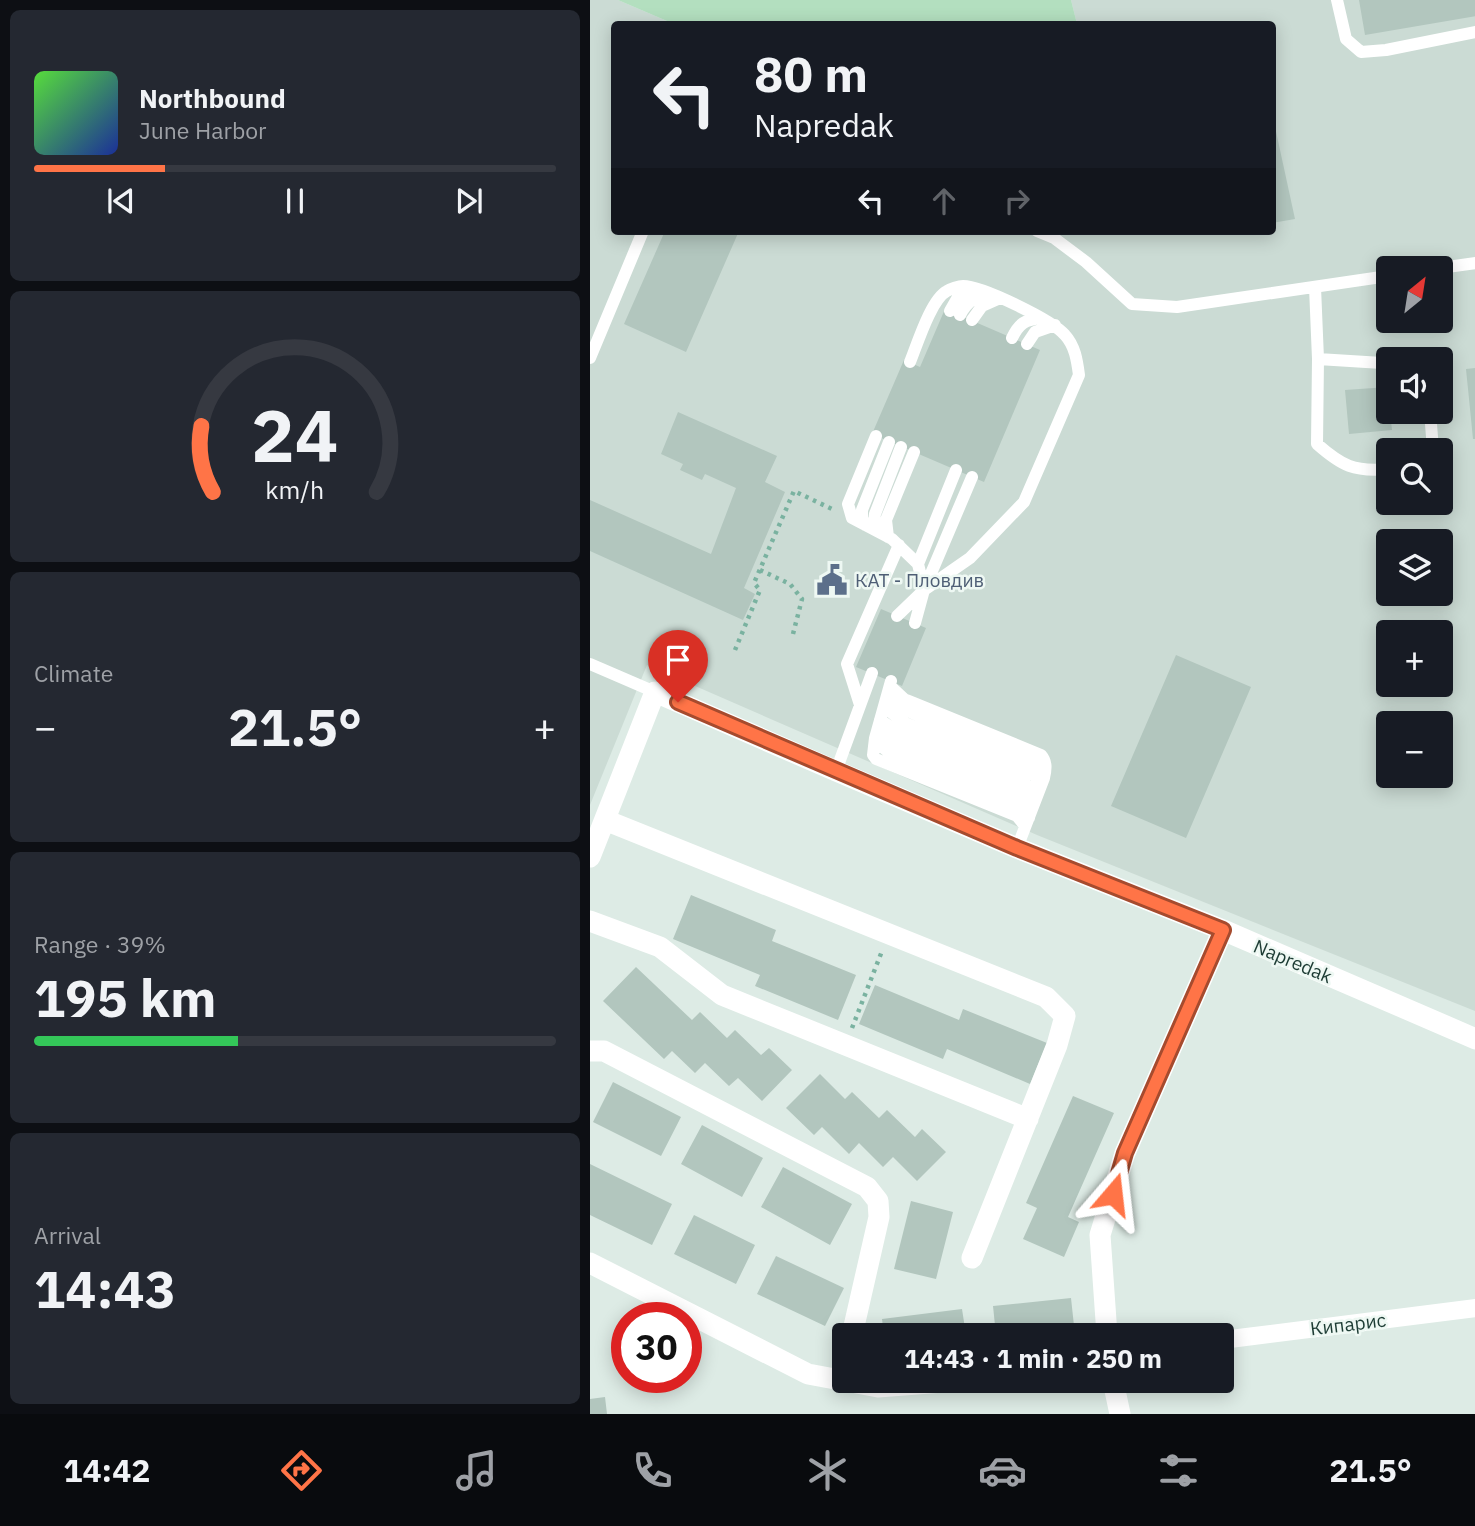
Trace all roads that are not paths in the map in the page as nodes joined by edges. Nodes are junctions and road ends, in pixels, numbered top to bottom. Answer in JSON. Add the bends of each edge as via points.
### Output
{"nodes":[{"id":1,"x":1337,"y":0,"type":"edge"},
{"id":2,"x":1475,"y":32,"type":"edge"},
{"id":3,"x":641,"y":235,"type":"edge"},
{"id":4,"x":1046,"y":235,"type":"edge"},
{"id":5,"x":1475,"y":263,"type":"edge"},
{"id":6,"x":1453,"y":266,"type":"edge"},
{"id":7,"x":1376,"y":278,"type":"edge"},
{"id":8,"x":1315,"y":287,"type":"junction"},
{"id":9,"x":976,"y":290,"type":"junction"},
{"id":10,"x":995,"y":296,"type":"junction"},
{"id":11,"x":1041,"y":318,"type":"junction"},
{"id":12,"x":1055,"y":325,"type":"junction"},
{"id":13,"x":1012,"y":338,"type":"dead end"},
{"id":14,"x":1026,"y":344,"type":"dead end"},
{"id":15,"x":590,"y":358,"type":"edge"},
{"id":16,"x":1319,"y":359,"type":"junction"},
{"id":17,"x":910,"y":362,"type":"dead end"},
{"id":18,"x":1376,"y":363,"type":"edge"},
{"id":19,"x":876,"y":436,"type":"dead end"},
{"id":20,"x":914,"y":452,"type":"dead end"},
{"id":21,"x":956,"y":470,"type":"dead end"},
{"id":22,"x":1376,"y":470,"type":"edge"},
{"id":23,"x":972,"y":477,"type":"dead end"},
{"id":24,"x":865,"y":525,"type":"junction"},
{"id":25,"x":889,"y":538,"type":"junction"},
{"id":26,"x":918,"y":564,"type":"junction"},
{"id":27,"x":924,"y":590,"type":"junction"},
{"id":28,"x":897,"y":615,"type":"dead end"},
{"id":29,"x":915,"y":623,"type":"dead end"},
{"id":30,"x":590,"y":664,"type":"edge"},
{"id":31,"x":872,"y":673,"type":"dead end"},
{"id":32,"x":655,"y":692,"type":"junction"},
{"id":33,"x":860,"y":705,"type":"junction"},
{"id":34,"x":884,"y":708,"type":"junction"},
{"id":35,"x":836,"y":772,"type":"junction"},
{"id":36,"x":1035,"y":802,"type":"junction"},
{"id":37,"x":597,"y":816,"type":"edge"},
{"id":38,"x":1017,"y":848,"type":"junction"},
{"id":39,"x":590,"y":857,"type":"edge"},
{"id":40,"x":590,"y":921,"type":"edge"},
{"id":41,"x":1223,"y":930,"type":"junction"},
{"id":42,"x":1475,"y":1040,"type":"edge"},
{"id":43,"x":590,"y":1051,"type":"edge"},
{"id":44,"x":1028,"y":1119,"type":"junction"},
{"id":45,"x":972,"y":1258,"type":"dead end"},
{"id":46,"x":590,"y":1263,"type":"edge"},
{"id":47,"x":1475,"y":1308,"type":"edge"},
{"id":48,"x":855,"y":1323,"type":"edge"},
{"id":49,"x":1106,"y":1323,"type":"edge"},
{"id":50,"x":1234,"y":1338,"type":"edge"},
{"id":51,"x":832,"y":1375,"type":"edge"},
{"id":52,"x":1116,"y":1393,"type":"edge"},
{"id":53,"x":1120,"y":1414,"type":"edge"}],
"edges":[{"from":1,"to":2,"type":"lane","via":[[1346,39],[1361,52]]},
{"from":3,"to":15,"type":"lane"},
{"from":4,"to":8,"type":"lane","via":[[1086,262],[1132,304],[1177,307]]},
{"from":5,"to":6,"type":"lane"},
{"from":7,"to":8,"type":"lane"},
{"from":8,"to":16,"type":"lane"},
{"from":9,"to":10,"type":"lane"},
{"from":9,"to":10,"type":"lane","via":[[958,297],[961,316],[972,300]]},
{"from":9,"to":17,"type":"lane","via":[[962,286],[945,292],[935,303]]},
{"from":10,"to":11,"type":"lane"},
{"from":11,"to":12,"type":"lane"},
{"from":11,"to":13,"type":"lane","via":[[1021,323]]},
{"from":12,"to":14,"type":"lane","via":[[1035,332]]},
{"from":12,"to":27,"type":"lane","via":[[1077,355],[1079,375],[1024,502],[970,558]]},
{"from":16,"to":18,"type":"lane"},
{"from":16,"to":22,"type":"lane","via":[[1317,444],[1338,462]]},
{"from":19,"to":24,"type":"lane","via":[[848,504],[852,518]]},
{"from":20,"to":25,"type":"lane","via":[[886,520]]},
{"from":21,"to":26,"type":"lane"},
{"from":23,"to":27,"type":"lane"},
{"from":24,"to":25,"type":"lane"},
{"from":24,"to":25,"type":"lane","via":[[862,510],[895,444],[874,521]]},
{"from":25,"to":26,"type":"lane"},
{"from":25,"to":33,"type":"lane","via":[[847,664]]},
{"from":26,"to":27,"type":"lane"},
{"from":27,"to":28,"type":"lane"},
{"from":27,"to":29,"type":"lane"},
{"from":30,"to":32,"type":"lane"},
{"from":31,"to":33,"type":"lane"},
{"from":32,"to":35,"type":"street","name":"Napredak"},
{"from":32,"to":37,"type":"street"},
{"from":33,"to":35,"type":"lane"},
{"from":34,"to":36,"type":"lane","via":[[895,743]]},
{"from":34,"to":36,"type":"lane","via":[[905,723],[1035,776]]},
{"from":34,"to":36,"type":"lane","via":[[904,699],[1040,755],[1046,767]]},
{"from":34,"to":36,"type":"lane","via":[[873,755],[876,759],[1017,816]]},
{"from":35,"to":38,"type":"street","name":"Napredak"},
{"from":36,"to":38,"type":"lane"},
{"from":37,"to":39,"type":"street"},
{"from":37,"to":44,"type":"street","via":[[1046,997],[1065,1017]]},
{"from":38,"to":41,"type":"street","name":"Napredak"},
{"from":40,"to":44,"type":"street","via":[[660,947],[722,995]]},
{"from":41,"to":42,"type":"street","name":"Napredak"},
{"from":41,"to":49,"type":"street","via":[[1125,1153],[1100,1235]]},
{"from":43,"to":48,"type":"street","via":[[604,1051],[867,1187],[878,1200],[879,1217]]},
{"from":44,"to":45,"type":"street"},
{"from":46,"to":51,"type":"street","via":[[808,1374]]},
{"from":47,"to":50,"type":"street","name":"Кипарис"},
{"from":52,"to":53,"type":"street"}]}
